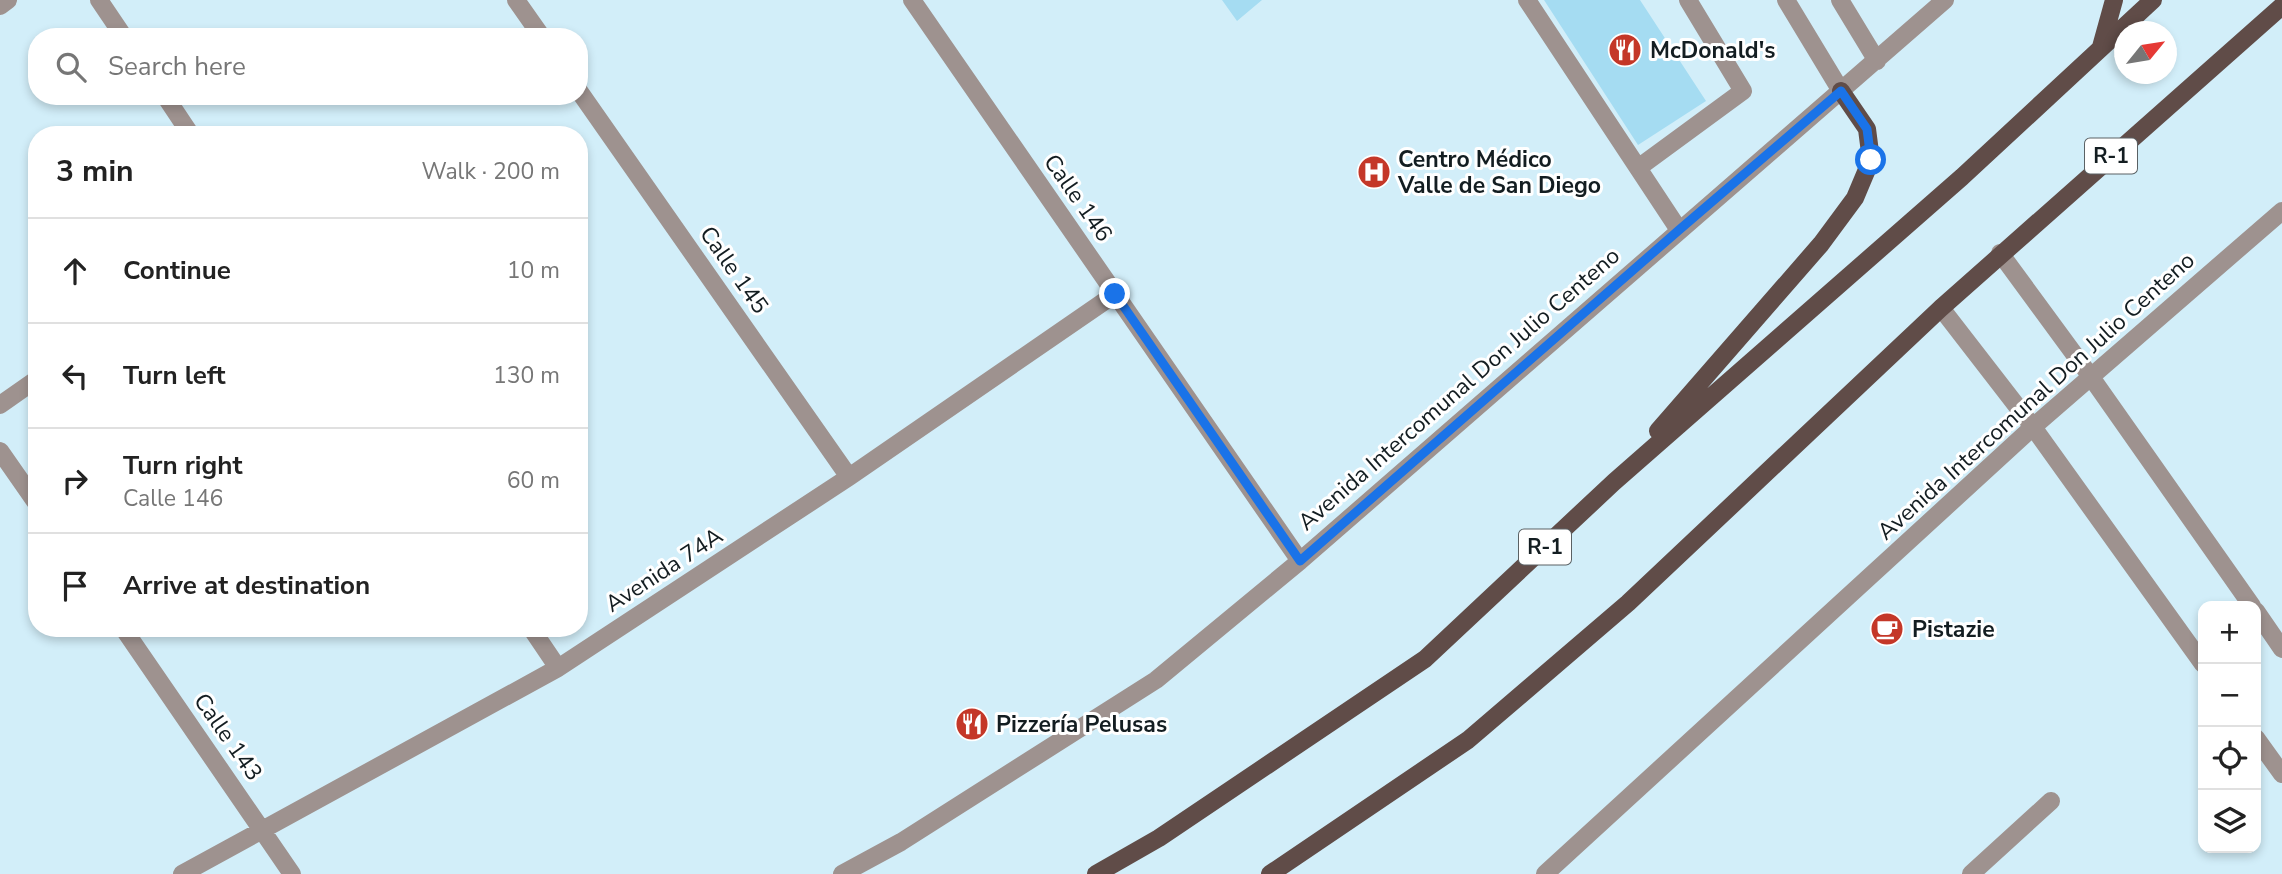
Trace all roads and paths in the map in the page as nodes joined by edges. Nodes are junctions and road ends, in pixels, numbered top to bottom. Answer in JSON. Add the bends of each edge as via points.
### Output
{"nodes":[{"id":1,"x":8,"y":0,"type":"edge"},
{"id":2,"x":99,"y":0,"type":"edge"},
{"id":3,"x":516,"y":0,"type":"edge"},
{"id":4,"x":912,"y":0,"type":"edge"},
{"id":5,"x":1527,"y":0,"type":"edge"},
{"id":6,"x":1688,"y":0,"type":"edge"},
{"id":7,"x":1786,"y":0,"type":"edge"},
{"id":8,"x":1840,"y":0,"type":"edge"},
{"id":9,"x":1945,"y":0,"type":"edge"},
{"id":10,"x":2114,"y":0,"type":"edge"},
{"id":11,"x":2153,"y":0,"type":"edge"},
{"id":12,"x":0,"y":6,"type":"edge"},
{"id":13,"x":2282,"y":6,"type":"edge"},
{"id":14,"x":118,"y":28,"type":"edge"},
{"id":15,"x":535,"y":28,"type":"edge"},
{"id":16,"x":2101,"y":47,"type":"junction"},
{"id":17,"x":1877,"y":61,"type":"junction"},
{"id":18,"x":1841,"y":91,"type":"junction"},
{"id":19,"x":588,"y":104,"type":"edge"},
{"id":20,"x":171,"y":105,"type":"edge"},
{"id":21,"x":185,"y":126,"type":"edge"},
{"id":22,"x":1638,"y":168,"type":"junction"},
{"id":23,"x":2282,"y":211,"type":"edge"},
{"id":24,"x":1679,"y":230,"type":"junction"},
{"id":25,"x":2000,"y":254,"type":"junction"},
{"id":26,"x":1115,"y":294,"type":"junction"},
{"id":27,"x":1941,"y":308,"type":"junction"},
{"id":28,"x":2091,"y":377,"type":"junction"},
{"id":29,"x":28,"y":385,"type":"edge"},
{"id":30,"x":0,"y":405,"type":"edge"},
{"id":31,"x":2033,"y":427,"type":"junction"},
{"id":32,"x":0,"y":451,"type":"edge"},
{"id":33,"x":849,"y":478,"type":"junction"},
{"id":34,"x":1614,"y":482,"type":"junction"},
{"id":35,"x":28,"y":491,"type":"edge"},
{"id":36,"x":1300,"y":561,"type":"junction"},
{"id":37,"x":2248,"y":601,"type":"edge"},
{"id":38,"x":2261,"y":618,"type":"edge"},
{"id":39,"x":129,"y":637,"type":"edge"},
{"id":40,"x":537,"y":637,"type":"edge"},
{"id":41,"x":2282,"y":649,"type":"edge"},
{"id":42,"x":2198,"y":657,"type":"edge"},
{"id":43,"x":558,"y":668,"type":"junction"},
{"id":44,"x":2261,"y":745,"type":"edge"},
{"id":45,"x":2282,"y":774,"type":"edge"},
{"id":46,"x":2051,"y":800,"type":"dead end"},
{"id":47,"x":263,"y":829,"type":"junction"},
{"id":48,"x":182,"y":874,"type":"edge"},
{"id":49,"x":292,"y":874,"type":"edge"},
{"id":50,"x":842,"y":874,"type":"edge"},
{"id":51,"x":1096,"y":874,"type":"edge"},
{"id":52,"x":1270,"y":874,"type":"edge"},
{"id":53,"x":1545,"y":874,"type":"edge"},
{"id":54,"x":1971,"y":874,"type":"edge"}],
"edges":[{"from":1,"to":12,"type":"street"},
{"from":2,"to":14,"type":"street"},
{"from":3,"to":15,"type":"street"},
{"from":4,"to":26,"type":"street","name":"Calle 146"},
{"from":5,"to":22,"type":"street"},
{"from":6,"to":22,"type":"street","via":[[1743,91]]},
{"from":7,"to":18,"type":"street"},
{"from":8,"to":17,"type":"street"},
{"from":9,"to":17,"type":"street","name":"Avenida Intercomunal Don Julio Centeno"},
{"from":10,"to":16,"type":"main road"},
{"from":11,"to":16,"type":"main road","number":"R-1"},
{"from":13,"to":25,"type":"main road","number":"R-1"},
{"from":16,"to":34,"type":"main road","number":"R-1","via":[[1962,177]]},
{"from":17,"to":18,"type":"street","name":"Avenida Intercomunal Don Julio Centeno"},
{"from":18,"to":24,"type":"street","name":"Avenida Intercomunal Don Julio Centeno"},
{"from":18,"to":34,"type":"main road","via":[[1867,129],[1871,160],[1855,198],[1821,244]]},
{"from":19,"to":33,"type":"street","name":"Calle 145"},
{"from":20,"to":21,"type":"street"},
{"from":22,"to":24,"type":"street"},
{"from":23,"to":28,"type":"street","name":"Avenida Intercomunal Don Julio Centeno"},
{"from":24,"to":36,"type":"street","name":"Avenida Intercomunal Don Julio Centeno"},
{"from":25,"to":27,"type":"main road","number":"R-1"},
{"from":25,"to":28,"type":"street"},
{"from":26,"to":33,"type":"street","name":"Avenida 74A"},
{"from":26,"to":36,"type":"street","name":"Calle 146"},
{"from":27,"to":31,"type":"street"},
{"from":27,"to":52,"type":"main road","number":"R-1","via":[[1628,603],[1468,740]]},
{"from":28,"to":31,"type":"street","name":"Avenida Intercomunal Don Julio Centeno"},
{"from":28,"to":37,"type":"street"},
{"from":29,"to":30,"type":"street"},
{"from":31,"to":42,"type":"street"},
{"from":31,"to":53,"type":"street","name":"Avenida Intercomunal Don Julio Centeno"},
{"from":32,"to":35,"type":"street"},
{"from":33,"to":43,"type":"street","name":"Avenida 74A"},
{"from":34,"to":51,"type":"main road","number":"R-1","via":[[1425,659],[1159,838]]},
{"from":36,"to":50,"type":"street","name":"Avenida Intercomunal Don Julio Centeno","via":[[1156,680],[901,842]]},
{"from":38,"to":41,"type":"street"},
{"from":39,"to":47,"type":"street","name":"Calle 143"},
{"from":40,"to":43,"type":"street"},
{"from":43,"to":47,"type":"street","name":"Avenida 74A"},
{"from":44,"to":45,"type":"street"},
{"from":46,"to":54,"type":"street"},
{"from":47,"to":48,"type":"street","name":"Avenida 74A"},
{"from":47,"to":49,"type":"street","name":"Calle 143"}]}
